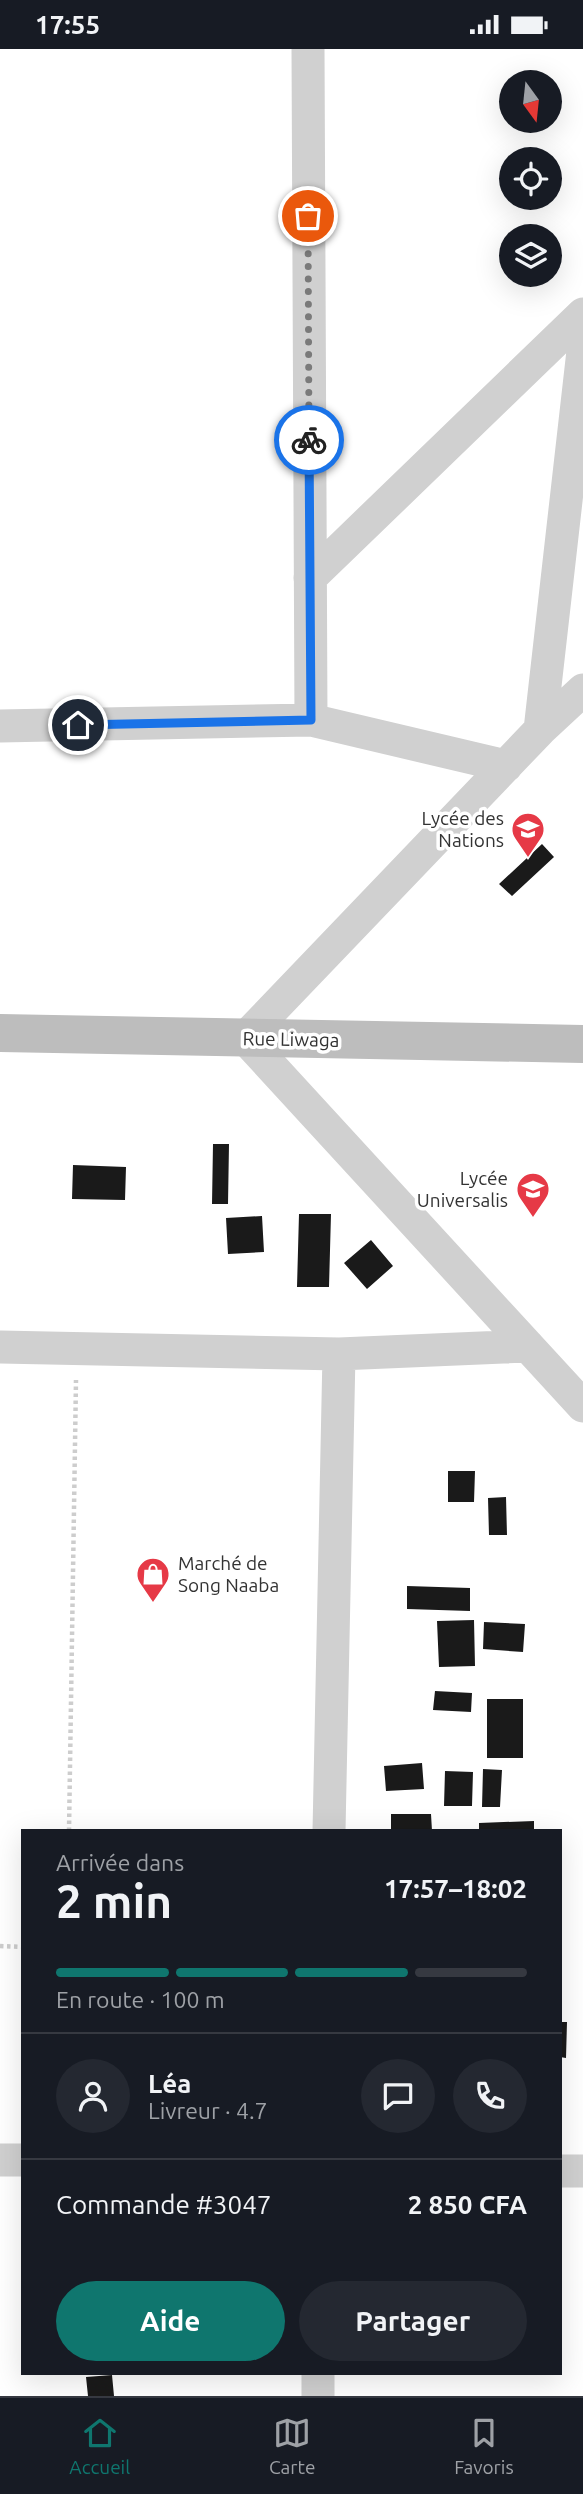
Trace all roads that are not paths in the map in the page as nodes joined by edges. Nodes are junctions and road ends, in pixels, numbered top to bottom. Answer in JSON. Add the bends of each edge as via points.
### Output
{"nodes":[{"id":1,"x":308,"y":49,"type":"edge"},
{"id":2,"x":583,"y":314,"type":"edge"},
{"id":3,"x":583,"y":351,"type":"edge"},
{"id":4,"x":310,"y":578,"type":"junction"},
{"id":5,"x":583,"y":690,"type":"edge"},
{"id":6,"x":311,"y":720,"type":"junction"},
{"id":7,"x":0,"y":726,"type":"edge"},
{"id":8,"x":540,"y":730,"type":"junction"},
{"id":9,"x":506,"y":766,"type":"junction"},
{"id":10,"x":0,"y":1033,"type":"edge"},
{"id":11,"x":244,"y":1038,"type":"junction"},
{"id":12,"x":583,"y":1044,"type":"edge"},
{"id":13,"x":528,"y":1346,"type":"junction"},
{"id":14,"x":0,"y":1347,"type":"edge"},
{"id":15,"x":339,"y":1355,"type":"junction"},
{"id":16,"x":583,"y":1406,"type":"edge"},
{"id":17,"x":329,"y":1829,"type":"edge"},
{"id":18,"x":0,"y":2160,"type":"edge"},
{"id":19,"x":21,"y":2160,"type":"edge"},
{"id":20,"x":562,"y":2171,"type":"edge"},
{"id":21,"x":583,"y":2171,"type":"edge"},
{"id":22,"x":318,"y":2375,"type":"edge"},
{"id":23,"x":318,"y":2396,"type":"edge"}],
"edges":[{"from":1,"to":4,"type":"street"},
{"from":2,"to":4,"type":"street"},
{"from":3,"to":8,"type":"street"},
{"from":4,"to":6,"type":"street"},
{"from":5,"to":8,"type":"street"},
{"from":6,"to":7,"type":"street"},
{"from":6,"to":9,"type":"street"},
{"from":8,"to":9,"type":"street"},
{"from":9,"to":11,"type":"street"},
{"from":10,"to":11,"type":"main road","name":"Rue Liwaga"},
{"from":11,"to":12,"type":"main road","name":"Rue Liwaga"},
{"from":11,"to":13,"type":"street"},
{"from":13,"to":15,"type":"street"},
{"from":13,"to":16,"type":"street"},
{"from":14,"to":15,"type":"street"},
{"from":15,"to":17,"type":"street"},
{"from":18,"to":19,"type":"street"},
{"from":20,"to":21,"type":"street"},
{"from":22,"to":23,"type":"street"}]}
